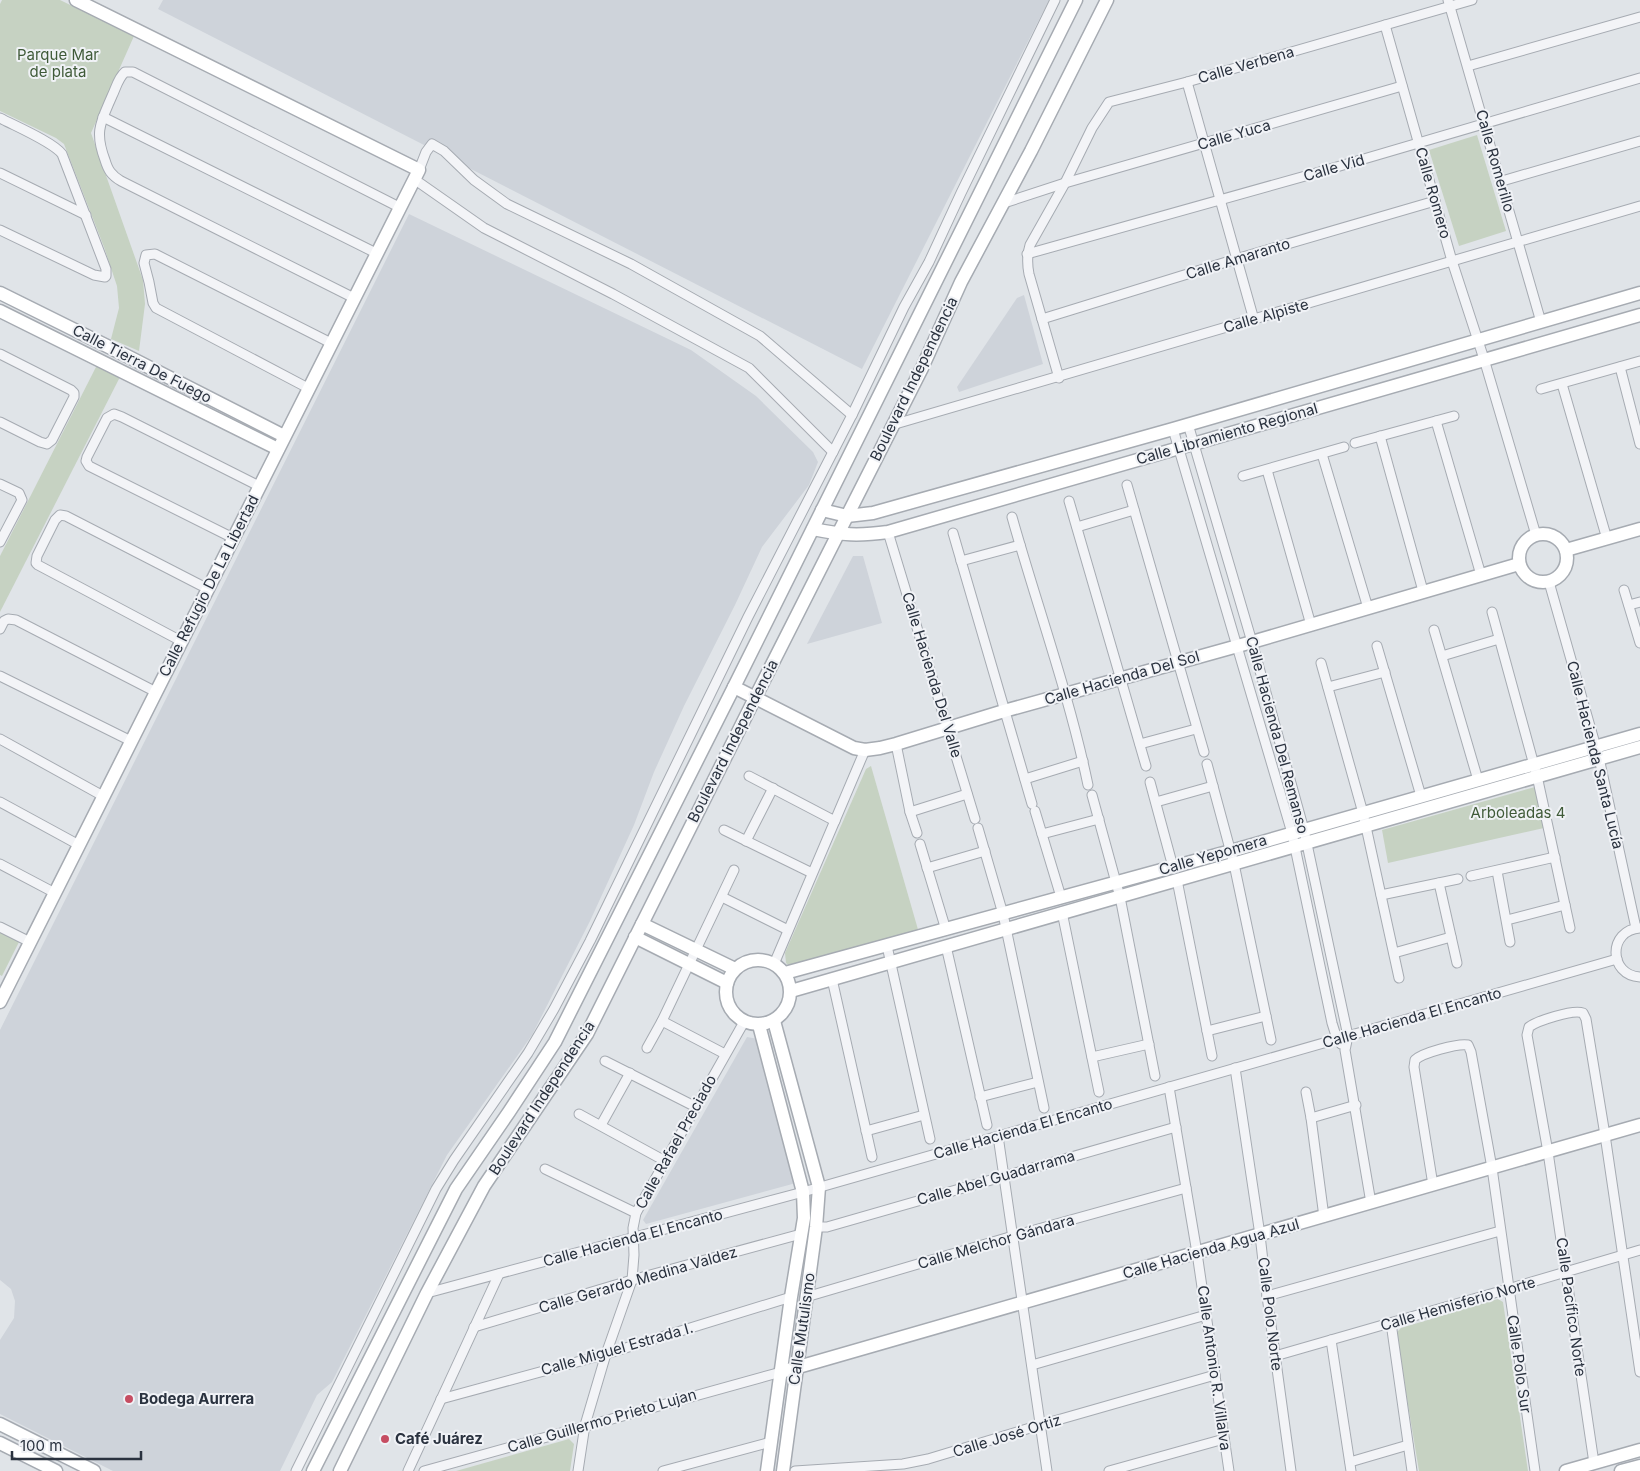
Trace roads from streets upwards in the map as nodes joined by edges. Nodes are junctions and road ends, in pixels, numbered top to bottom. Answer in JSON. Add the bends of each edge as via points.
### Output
{"nodes":[{"id":1,"x":76,"y":0,"type":"edge"},
{"id":2,"x":1055,"y":0,"type":"edge"},
{"id":3,"x":1076,"y":0,"type":"edge"},
{"id":4,"x":1106,"y":0,"type":"edge"},
{"id":5,"x":1472,"y":0,"type":"edge"},
{"id":6,"x":1450,"y":3,"type":"edge"},
{"id":7,"x":1640,"y":17,"type":"edge"},
{"id":8,"x":1385,"y":25,"type":"junction"},
{"id":9,"x":1468,"y":66,"type":"junction"},
{"id":10,"x":1640,"y":78,"type":"edge"},
{"id":11,"x":1187,"y":82,"type":"junction"},
{"id":12,"x":1402,"y":86,"type":"junction"},
{"id":13,"x":103,"y":117,"type":"junction"},
{"id":14,"x":0,"y":118,"type":"edge"},
{"id":15,"x":1485,"y":124,"type":"junction"},
{"id":16,"x":1640,"y":141,"type":"edge"},
{"id":17,"x":1204,"y":143,"type":"junction"},
{"id":18,"x":1418,"y":143,"type":"junction"},
{"id":19,"x":0,"y":173,"type":"edge"},
{"id":20,"x":416,"y":174,"type":"junction"},
{"id":21,"x":1502,"y":181,"type":"junction"},
{"id":22,"x":1065,"y":184,"type":"junction"},
{"id":23,"x":1220,"y":200,"type":"junction"},
{"id":24,"x":1435,"y":201,"type":"junction"},
{"id":25,"x":1004,"y":203,"type":"junction"},
{"id":26,"x":1640,"y":206,"type":"edge"},
{"id":27,"x":399,"y":207,"type":"junction"},
{"id":28,"x":86,"y":216,"type":"junction"},
{"id":29,"x":0,"y":230,"type":"edge"},
{"id":30,"x":1518,"y":242,"type":"junction"},
{"id":31,"x":376,"y":254,"type":"junction"},
{"id":32,"x":1027,"y":254,"type":"junction"},
{"id":33,"x":1236,"y":259,"type":"junction"},
{"id":34,"x":1452,"y":261,"type":"junction"},
{"id":35,"x":1640,"y":293,"type":"edge"},
{"id":36,"x":0,"y":294,"type":"edge"},
{"id":37,"x":354,"y":298,"type":"junction"},
{"id":38,"x":0,"y":311,"type":"edge"},
{"id":39,"x":1640,"y":315,"type":"edge"},
{"id":40,"x":1042,"y":319,"type":"junction"},
{"id":41,"x":1254,"y":320,"type":"junction"},
{"id":42,"x":1541,"y":322,"type":"junction"},
{"id":43,"x":1478,"y":340,"type":"junction"},
{"id":44,"x":331,"y":343,"type":"junction"},
{"id":45,"x":122,"y":353,"type":"junction"},
{"id":46,"x":0,"y":354,"type":"edge"},
{"id":47,"x":1484,"y":359,"type":"junction"},
{"id":48,"x":1640,"y":361,"type":"edge"},
{"id":49,"x":114,"y":367,"type":"junction"},
{"id":50,"x":1620,"y":367,"type":"junction"},
{"id":51,"x":1059,"y":378,"type":"junction"},
{"id":52,"x":1562,"y":384,"type":"junction"},
{"id":53,"x":308,"y":388,"type":"junction"},
{"id":54,"x":1541,"y":389,"type":"dead end"},
{"id":55,"x":852,"y":415,"type":"junction"},
{"id":56,"x":1454,"y":416,"type":"dead end"},
{"id":57,"x":1436,"y":421,"type":"junction"},
{"id":58,"x":0,"y":422,"type":"edge"},
{"id":59,"x":1188,"y":424,"type":"junction"},
{"id":60,"x":892,"y":425,"type":"junction"},
{"id":61,"x":1173,"y":429,"type":"junction"},
{"id":62,"x":284,"y":436,"type":"junction"},
{"id":63,"x":1380,"y":436,"type":"junction"},
{"id":64,"x":1194,"y":443,"type":"junction"},
{"id":65,"x":1355,"y":443,"type":"dead end"},
{"id":66,"x":1640,"y":444,"type":"edge"},
{"id":67,"x":1344,"y":447,"type":"dead end"},
{"id":68,"x":1179,"y":448,"type":"junction"},
{"id":69,"x":278,"y":449,"type":"junction"},
{"id":70,"x":832,"y":452,"type":"junction"},
{"id":71,"x":1322,"y":454,"type":"junction"},
{"id":72,"x":1267,"y":470,"type":"junction"},
{"id":73,"x":1243,"y":476,"type":"dead end"},
{"id":74,"x":0,"y":484,"type":"edge"},
{"id":75,"x":1127,"y":485,"type":"dead end"},
{"id":76,"x":259,"y":486,"type":"junction"},
{"id":77,"x":1069,"y":501,"type":"dead end"},
{"id":78,"x":822,"y":510,"type":"junction"},
{"id":79,"x":1134,"y":510,"type":"junction"},
{"id":80,"x":847,"y":516,"type":"junction"},
{"id":81,"x":1012,"y":517,"type":"dead end"},
{"id":82,"x":1077,"y":527,"type":"junction"},
{"id":83,"x":813,"y":528,"type":"junction"},
{"id":84,"x":1640,"y":528,"type":"edge"},
{"id":85,"x":888,"y":532,"type":"junction"},
{"id":86,"x":838,"y":534,"type":"junction"},
{"id":87,"x":953,"y":534,"type":"dead end"},
{"id":88,"x":1536,"y":535,"type":"junction"},
{"id":89,"x":233,"y":538,"type":"junction"},
{"id":90,"x":1606,"y":539,"type":"junction"},
{"id":91,"x":0,"y":542,"type":"edge"},
{"id":92,"x":1020,"y":544,"type":"junction"},
{"id":93,"x":1566,"y":550,"type":"junction"},
{"id":94,"x":961,"y":561,"type":"junction"},
{"id":95,"x":1519,"y":564,"type":"junction"},
{"id":96,"x":1481,"y":575,"type":"junction"},
{"id":97,"x":1549,"y":582,"type":"junction"},
{"id":98,"x":208,"y":589,"type":"junction"},
{"id":99,"x":1624,"y":590,"type":"dead end"},
{"id":100,"x":1423,"y":591,"type":"junction"},
{"id":101,"x":1640,"y":602,"type":"edge"},
{"id":102,"x":1629,"y":605,"type":"junction"},
{"id":103,"x":1368,"y":608,"type":"junction"},
{"id":104,"x":1492,"y":612,"type":"dead end"},
{"id":105,"x":1311,"y":625,"type":"junction"},
{"id":106,"x":0,"y":629,"type":"edge"},
{"id":107,"x":1434,"y":630,"type":"dead end"},
{"id":108,"x":1499,"y":639,"type":"junction"},
{"id":109,"x":181,"y":641,"type":"junction"},
{"id":110,"x":1252,"y":642,"type":"junction"},
{"id":111,"x":1640,"y":643,"type":"edge"},
{"id":112,"x":1238,"y":646,"type":"junction"},
{"id":113,"x":1378,"y":646,"type":"dead end"},
{"id":114,"x":1442,"y":656,"type":"junction"},
{"id":115,"x":1178,"y":663,"type":"junction"},
{"id":116,"x":1321,"y":663,"type":"dead end"},
{"id":117,"x":1385,"y":672,"type":"junction"},
{"id":118,"x":0,"y":676,"type":"edge"},
{"id":119,"x":1121,"y":679,"type":"junction"},
{"id":120,"x":734,"y":687,"type":"junction"},
{"id":121,"x":1328,"y":687,"type":"junction"},
{"id":122,"x":156,"y":692,"type":"junction"},
{"id":123,"x":1064,"y":695,"type":"junction"},
{"id":124,"x":754,"y":698,"type":"junction"},
{"id":125,"x":1004,"y":712,"type":"junction"},
{"id":126,"x":949,"y":729,"type":"junction"},
{"id":127,"x":1196,"y":729,"type":"junction"},
{"id":128,"x":1640,"y":734,"type":"edge"},
{"id":129,"x":0,"y":739,"type":"edge"},
{"id":130,"x":131,"y":741,"type":"junction"},
{"id":131,"x":896,"y":744,"type":"junction"},
{"id":132,"x":1140,"y":744,"type":"junction"},
{"id":133,"x":1640,"y":747,"type":"edge"},
{"id":134,"x":865,"y":750,"type":"junction"},
{"id":135,"x":1204,"y":752,"type":"dead end"},
{"id":136,"x":1598,"y":752,"type":"junction"},
{"id":137,"x":680,"y":756,"type":"junction"},
{"id":138,"x":1083,"y":762,"type":"junction"},
{"id":139,"x":695,"y":764,"type":"junction"},
{"id":140,"x":1207,"y":764,"type":"dead end"},
{"id":141,"x":1146,"y":766,"type":"dead end"},
{"id":142,"x":1535,"y":770,"type":"junction"},
{"id":143,"x":749,"y":776,"type":"dead end"},
{"id":144,"x":1025,"y":779,"type":"junction"},
{"id":145,"x":1478,"y":780,"type":"junction"},
{"id":146,"x":1150,"y":782,"type":"dead end"},
{"id":147,"x":1088,"y":785,"type":"dead end"},
{"id":148,"x":1213,"y":786,"type":"junction"},
{"id":149,"x":773,"y":788,"type":"junction"},
{"id":150,"x":968,"y":794,"type":"junction"},
{"id":151,"x":1092,"y":795,"type":"dead end"},
{"id":152,"x":104,"y":796,"type":"junction"},
{"id":153,"x":1421,"y":796,"type":"junction"},
{"id":154,"x":0,"y":802,"type":"edge"},
{"id":155,"x":1156,"y":802,"type":"junction"},
{"id":156,"x":910,"y":812,"type":"junction"},
{"id":157,"x":1099,"y":819,"type":"junction"},
{"id":158,"x":1364,"y":819,"type":"junction"},
{"id":159,"x":835,"y":821,"type":"junction"},
{"id":160,"x":724,"y":830,"type":"dead end"},
{"id":161,"x":1298,"y":832,"type":"junction"},
{"id":162,"x":917,"y":833,"type":"dead end"},
{"id":163,"x":1042,"y":834,"type":"junction"},
{"id":164,"x":746,"y":841,"type":"junction"},
{"id":165,"x":1307,"y":843,"type":"junction"},
{"id":166,"x":920,"y":844,"type":"dead end"},
{"id":167,"x":79,"y":845,"type":"junction"},
{"id":168,"x":1294,"y":846,"type":"junction"},
{"id":169,"x":985,"y":851,"type":"junction"},
{"id":170,"x":1231,"y":851,"type":"junction"},
{"id":171,"x":1554,"y":857,"type":"junction"},
{"id":172,"x":0,"y":864,"type":"edge"},
{"id":173,"x":1234,"y":864,"type":"junction"},
{"id":174,"x":1173,"y":867,"type":"junction"},
{"id":175,"x":927,"y":868,"type":"junction"},
{"id":176,"x":734,"y":870,"type":"dead end"},
{"id":177,"x":1496,"y":871,"type":"junction"},
{"id":178,"x":812,"y":873,"type":"junction"},
{"id":179,"x":1471,"y":876,"type":"dead end"},
{"id":180,"x":1458,"y":879,"type":"dead end"},
{"id":181,"x":1177,"y":880,"type":"junction"},
{"id":182,"x":1116,"y":882,"type":"junction"},
{"id":183,"x":1439,"y":883,"type":"junction"},
{"id":184,"x":55,"y":892,"type":"junction"},
{"id":185,"x":1380,"y":895,"type":"junction"},
{"id":186,"x":722,"y":897,"type":"junction"},
{"id":187,"x":1120,"y":897,"type":"junction"},
{"id":188,"x":1061,"y":898,"type":"junction"},
{"id":189,"x":1565,"y":905,"type":"junction"},
{"id":190,"x":1062,"y":912,"type":"junction"},
{"id":191,"x":1003,"y":914,"type":"junction"},
{"id":192,"x":1507,"y":920,"type":"junction"},
{"id":193,"x":642,"y":924,"type":"junction"},
{"id":194,"x":0,"y":927,"type":"edge"},
{"id":195,"x":1006,"y":928,"type":"junction"},
{"id":196,"x":1570,"y":928,"type":"dead end"},
{"id":197,"x":1638,"y":928,"type":"edge"},
{"id":198,"x":788,"y":930,"type":"junction"},
{"id":199,"x":946,"y":930,"type":"junction"},
{"id":200,"x":635,"y":937,"type":"junction"},
{"id":201,"x":1451,"y":937,"type":"junction"},
{"id":202,"x":30,"y":942,"type":"junction"},
{"id":203,"x":1510,"y":942,"type":"dead end"},
{"id":204,"x":887,"y":946,"type":"junction"},
{"id":205,"x":946,"y":946,"type":"junction"},
{"id":206,"x":696,"y":951,"type":"junction"},
{"id":207,"x":1394,"y":953,"type":"junction"},
{"id":208,"x":1616,"y":959,"type":"junction"},
{"id":209,"x":891,"y":962,"type":"junction"},
{"id":210,"x":1457,"y":963,"type":"dead end"},
{"id":211,"x":774,"y":964,"type":"junction"},
{"id":212,"x":689,"y":965,"type":"junction"},
{"id":213,"x":735,"y":969,"type":"junction"},
{"id":214,"x":785,"y":973,"type":"junction"},
{"id":215,"x":1640,"y":977,"type":"edge"},
{"id":216,"x":1399,"y":978,"type":"dead end"},
{"id":217,"x":832,"y":979,"type":"junction"},
{"id":218,"x":727,"y":983,"type":"junction"},
{"id":219,"x":791,"y":991,"type":"junction"},
{"id":220,"x":0,"y":1002,"type":"edge"},
{"id":221,"x":1266,"y":1016,"type":"junction"},
{"id":222,"x":662,"y":1021,"type":"junction"},
{"id":223,"x":774,"y":1021,"type":"junction"},
{"id":224,"x":744,"y":1022,"type":"junction"},
{"id":225,"x":759,"y":1025,"type":"junction"},
{"id":226,"x":1207,"y":1031,"type":"junction"},
{"id":227,"x":1348,"y":1036,"type":"junction"},
{"id":228,"x":1337,"y":1039,"type":"junction"},
{"id":229,"x":1271,"y":1040,"type":"dead end"},
{"id":230,"x":1149,"y":1044,"type":"junction"},
{"id":231,"x":647,"y":1048,"type":"dead end"},
{"id":232,"x":1345,"y":1050,"type":"junction"},
{"id":233,"x":725,"y":1054,"type":"junction"},
{"id":234,"x":1212,"y":1056,"type":"dead end"},
{"id":235,"x":1092,"y":1057,"type":"junction"},
{"id":236,"x":605,"y":1061,"type":"dead end"},
{"id":237,"x":1235,"y":1068,"type":"junction"},
{"id":238,"x":630,"y":1073,"type":"junction"},
{"id":239,"x":1155,"y":1076,"type":"dead end"},
{"id":240,"x":1038,"y":1082,"type":"junction"},
{"id":241,"x":1169,"y":1087,"type":"junction"},
{"id":242,"x":1099,"y":1092,"type":"dead end"},
{"id":243,"x":1306,"y":1092,"type":"dead end"},
{"id":244,"x":980,"y":1097,"type":"junction"},
{"id":245,"x":1356,"y":1105,"type":"junction"},
{"id":246,"x":696,"y":1107,"type":"junction"},
{"id":247,"x":1044,"y":1108,"type":"dead end"},
{"id":248,"x":579,"y":1114,"type":"dead end"},
{"id":249,"x":924,"y":1115,"type":"junction"},
{"id":250,"x":1311,"y":1118,"type":"junction"},
{"id":251,"x":601,"y":1125,"type":"junction"},
{"id":252,"x":987,"y":1125,"type":"dead end"},
{"id":253,"x":1640,"y":1125,"type":"edge"},
{"id":254,"x":1176,"y":1127,"type":"junction"},
{"id":255,"x":866,"y":1131,"type":"junction"},
{"id":256,"x":1605,"y":1135,"type":"junction"},
{"id":257,"x":998,"y":1136,"type":"junction"},
{"id":258,"x":930,"y":1139,"type":"dead end"},
{"id":259,"x":1548,"y":1152,"type":"junction"},
{"id":260,"x":872,"y":1157,"type":"dead end"},
{"id":261,"x":666,"y":1161,"type":"junction"},
{"id":262,"x":1492,"y":1168,"type":"junction"},
{"id":263,"x":545,"y":1169,"type":"dead end"},
{"id":264,"x":1004,"y":1176,"type":"junction"},
{"id":265,"x":1433,"y":1185,"type":"junction"},
{"id":266,"x":818,"y":1188,"type":"junction"},
{"id":267,"x":1186,"y":1188,"type":"junction"},
{"id":268,"x":803,"y":1192,"type":"junction"},
{"id":269,"x":1371,"y":1203,"type":"junction"},
{"id":270,"x":636,"y":1213,"type":"junction"},
{"id":271,"x":1324,"y":1217,"type":"junction"},
{"id":272,"x":804,"y":1218,"type":"junction"},
{"id":273,"x":816,"y":1227,"type":"junction"},
{"id":274,"x":1500,"y":1231,"type":"junction"},
{"id":275,"x":801,"y":1234,"type":"junction"},
{"id":276,"x":1260,"y":1235,"type":"junction"},
{"id":277,"x":1013,"y":1236,"type":"junction"},
{"id":278,"x":633,"y":1239,"type":"junction"},
{"id":279,"x":1640,"y":1250,"type":"edge"},
{"id":280,"x":1197,"y":1254,"type":"junction"},
{"id":281,"x":1622,"y":1255,"type":"junction"},
{"id":282,"x":1566,"y":1272,"type":"junction"},
{"id":283,"x":499,"y":1274,"type":"junction"},
{"id":284,"x":632,"y":1280,"type":"junction"},
{"id":285,"x":1508,"y":1290,"type":"junction"},
{"id":286,"x":428,"y":1293,"type":"junction"},
{"id":287,"x":1266,"y":1296,"type":"junction"},
{"id":288,"x":791,"y":1297,"type":"junction"},
{"id":289,"x":806,"y":1297,"type":"junction"},
{"id":290,"x":1023,"y":1303,"type":"junction"},
{"id":291,"x":1206,"y":1315,"type":"junction"},
{"id":292,"x":1391,"y":1323,"type":"junction"},
{"id":293,"x":474,"y":1328,"type":"junction"},
{"id":294,"x":1331,"y":1340,"type":"junction"},
{"id":295,"x":606,"y":1354,"type":"junction"},
{"id":296,"x":1275,"y":1356,"type":"junction"},
{"id":297,"x":1032,"y":1365,"type":"junction"},
{"id":298,"x":796,"y":1368,"type":"junction"},
{"id":299,"x":780,"y":1372,"type":"junction"},
{"id":300,"x":1640,"y":1372,"type":"edge"},
{"id":301,"x":1215,"y":1375,"type":"junction"},
{"id":302,"x":441,"y":1399,"type":"junction"},
{"id":303,"x":0,"y":1424,"type":"edge"},
{"id":304,"x":585,"y":1425,"type":"junction"},
{"id":305,"x":1040,"y":1425,"type":"junction"},
{"id":306,"x":1224,"y":1439,"type":"junction"},
{"id":307,"x":772,"y":1442,"type":"junction"},
{"id":308,"x":0,"y":1443,"type":"edge"},
{"id":309,"x":1408,"y":1445,"type":"junction"},
{"id":310,"x":1640,"y":1450,"type":"edge"},
{"id":311,"x":1594,"y":1463,"type":"junction"},
{"id":312,"x":1351,"y":1466,"type":"edge"},
{"id":313,"x":1640,"y":1466,"type":"edge"},
{"id":314,"x":56,"y":1471,"type":"edge"},
{"id":315,"x":94,"y":1471,"type":"edge"},
{"id":316,"x":296,"y":1471,"type":"edge"},
{"id":317,"x":313,"y":1471,"type":"edge"},
{"id":318,"x":340,"y":1471,"type":"edge"},
{"id":319,"x":408,"y":1471,"type":"edge"},
{"id":320,"x":424,"y":1471,"type":"edge"},
{"id":321,"x":578,"y":1471,"type":"edge"},
{"id":322,"x":663,"y":1471,"type":"edge"},
{"id":323,"x":767,"y":1471,"type":"edge"},
{"id":324,"x":783,"y":1471,"type":"edge"},
{"id":325,"x":795,"y":1471,"type":"edge"},
{"id":326,"x":1047,"y":1471,"type":"edge"},
{"id":327,"x":1109,"y":1471,"type":"edge"},
{"id":328,"x":1229,"y":1471,"type":"edge"},
{"id":329,"x":1291,"y":1471,"type":"edge"},
{"id":330,"x":1412,"y":1471,"type":"edge"},
{"id":331,"x":1534,"y":1471,"type":"edge"},
{"id":332,"x":1566,"y":1471,"type":"edge"},
{"id":333,"x":1621,"y":1471,"type":"edge"}],
"edges":[{"from":1,"to":20,"type":"street"},
{"from":2,"to":55,"type":"street"},
{"from":3,"to":78,"type":"street","name":"Boulevard Independencia"},
{"from":4,"to":25,"type":"street","name":"Boulevard Independencia"},
{"from":5,"to":6,"type":"street","name":"Calle Verbena"},
{"from":6,"to":8,"type":"street","name":"Calle Verbena"},
{"from":6,"to":9,"type":"street","name":"Calle Romerillo"},
{"from":7,"to":9,"type":"street"},
{"from":8,"to":11,"type":"street","name":"Calle Verbena"},
{"from":8,"to":12,"type":"street","name":"Calle Romero"},
{"from":9,"to":15,"type":"street","name":"Calle Romerillo"},
{"from":10,"to":15,"type":"street","name":"Calle Vid"},
{"from":11,"to":17,"type":"street"},
{"from":11,"to":22,"type":"street","name":"Calle Verbena","via":[[1109,102],[1092,128]]},
{"from":12,"to":17,"type":"street","name":"Calle Yuca"},
{"from":12,"to":18,"type":"street","name":"Calle Romero"},
{"from":13,"to":27,"type":"street","via":[[122,75],[133,72]]},
{"from":13,"to":31,"type":"street"},
{"from":13,"to":37,"type":"street","via":[[100,144],[115,178]]},
{"from":14,"to":28,"type":"street","via":[[59,151]]},
{"from":15,"to":18,"type":"street","name":"Calle Vid"},
{"from":15,"to":21,"type":"street","name":"Calle Romerillo"},
{"from":16,"to":21,"type":"street"},
{"from":17,"to":22,"type":"street","name":"Calle Yuca"},
{"from":17,"to":23,"type":"street"},
{"from":18,"to":23,"type":"street","name":"Calle Vid"},
{"from":18,"to":24,"type":"street","name":"Calle Romero"},
{"from":19,"to":28,"type":"street"},
{"from":20,"to":27,"type":"street","name":"Calle Refugio De La Libertad"},
{"from":20,"to":55,"type":"street","via":[[432,144],[507,204],[631,264],[760,336]]},
{"from":20,"to":70,"type":"street","via":[[484,228],[749,368]]},
{"from":21,"to":30,"type":"street","name":"Calle Romerillo"},
{"from":22,"to":25,"type":"street","name":"Calle Yuca"},
{"from":22,"to":32,"type":"street","name":"Calle Verbena","via":[[1036,232]]},
{"from":23,"to":32,"type":"street","name":"Calle Vid"},
{"from":23,"to":33,"type":"street"},
{"from":24,"to":33,"type":"street","name":"Calle Amaranto"},
{"from":24,"to":34,"type":"street","name":"Calle Romero"},
{"from":25,"to":60,"type":"street","name":"Boulevard Independencia"},
{"from":26,"to":30,"type":"street","name":"Calle Alpiste"},
{"from":27,"to":31,"type":"street","name":"Calle Refugio De La Libertad"},
{"from":28,"to":29,"type":"street","via":[[106,269],[105,277],[94,276]]},
{"from":30,"to":34,"type":"street","name":"Calle Alpiste"},
{"from":30,"to":42,"type":"street","name":"Calle Romerillo"},
{"from":31,"to":37,"type":"street","name":"Calle Refugio De La Libertad"},
{"from":32,"to":40,"type":"street","via":[[1026,264]]},
{"from":33,"to":40,"type":"street","name":"Calle Amaranto"},
{"from":33,"to":41,"type":"street"},
{"from":34,"to":41,"type":"street","name":"Calle Alpiste"},
{"from":34,"to":43,"type":"street","name":"Calle Romero"},
{"from":35,"to":42,"type":"street","name":"Calle Libramiento Regional"},
{"from":36,"to":45,"type":"street","name":"Calle Tierra De Fuego"},
{"from":37,"to":44,"type":"street","name":"Calle Refugio De La Libertad"},
{"from":38,"to":49,"type":"street","name":"Calle Tierra De Fuego"},
{"from":39,"to":47,"type":"street","name":"Calle Libramiento Regional"},
{"from":40,"to":51,"type":"street"},
{"from":41,"to":51,"type":"street","name":"Calle Alpiste"},
{"from":42,"to":43,"type":"street","name":"Calle Libramiento Regional"},
{"from":43,"to":47,"type":"street","name":"Calle Romero"},
{"from":43,"to":59,"type":"street","name":"Calle Libramiento Regional"},
{"from":44,"to":53,"type":"street","name":"Calle Refugio De La Libertad"},
{"from":44,"to":53,"type":"street","via":[[155,254],[144,258],[156,308]]},
{"from":45,"to":49,"type":"street"},
{"from":45,"to":62,"type":"street","name":"Calle Tierra De Fuego"},
{"from":46,"to":58,"type":"street","via":[[74,392],[73,400],[47,444]]},
{"from":47,"to":64,"type":"street","name":"Calle Libramiento Regional"},
{"from":47,"to":88,"type":"street"},
{"from":48,"to":50,"type":"street"},
{"from":49,"to":69,"type":"street","name":"Calle Tierra De Fuego"},
{"from":50,"to":52,"type":"street"},
{"from":50,"to":66,"type":"street"},
{"from":51,"to":60,"type":"street","name":"Calle Alpiste"},
{"from":52,"to":54,"type":"street"},
{"from":52,"to":90,"type":"street"},
{"from":53,"to":62,"type":"street","name":"Calle Refugio De La Libertad"},
{"from":55,"to":70,"type":"street"},
{"from":56,"to":57,"type":"street"},
{"from":57,"to":63,"type":"street"},
{"from":57,"to":96,"type":"street"},
{"from":59,"to":61,"type":"street","name":"Calle Libramiento Regional"},
{"from":59,"to":64,"type":"street","name":"Calle Hacienda Del Remanso"},
{"from":60,"to":80,"type":"street","name":"Boulevard Independencia"},
{"from":61,"to":68,"type":"street","name":"Calle Hacienda Del Remanso"},
{"from":61,"to":80,"type":"street","name":"Calle Libramiento Regional","via":[[873,513]]},
{"from":62,"to":69,"type":"street","name":"Calle Refugio De La Libertad"},
{"from":63,"to":65,"type":"street"},
{"from":63,"to":100,"type":"street"},
{"from":64,"to":68,"type":"street","name":"Calle Libramiento Regional"},
{"from":64,"to":110,"type":"street","name":"Calle Hacienda Del Remanso"},
{"from":67,"to":71,"type":"street"},
{"from":68,"to":85,"type":"street","name":"Calle Libramiento Regional"},
{"from":68,"to":112,"type":"street","name":"Calle Hacienda Del Remanso"},
{"from":69,"to":76,"type":"street","name":"Calle Refugio De La Libertad"},
{"from":70,"to":137,"type":"street"},
{"from":71,"to":72,"type":"street"},
{"from":71,"to":103,"type":"street"},
{"from":72,"to":73,"type":"street"},
{"from":72,"to":105,"type":"street"},
{"from":74,"to":91,"type":"street","via":[[22,497]]},
{"from":75,"to":79,"type":"street"},
{"from":76,"to":89,"type":"street","name":"Calle Refugio De La Libertad"},
{"from":76,"to":89,"type":"street","via":[[114,414],[107,418],[87,457],[88,464]]},
{"from":77,"to":82,"type":"street"},
{"from":78,"to":80,"type":"street","name":"Calle Libramiento Regional"},
{"from":78,"to":83,"type":"street","name":"Boulevard Independencia"},
{"from":79,"to":82,"type":"street"},
{"from":79,"to":115,"type":"street"},
{"from":80,"to":86,"type":"street","name":"Boulevard Independencia"},
{"from":81,"to":92,"type":"street"},
{"from":82,"to":119,"type":"street"},
{"from":83,"to":86,"type":"street","name":"Calle Libramiento Regional"},
{"from":83,"to":120,"type":"street","name":"Boulevard Independencia"},
{"from":84,"to":90,"type":"street"},
{"from":85,"to":86,"type":"street","name":"Calle Libramiento Regional"},
{"from":85,"to":126,"type":"street","name":"Calle Hacienda Del Valle"},
{"from":86,"to":124,"type":"street","name":"Boulevard Independencia"},
{"from":87,"to":94,"type":"street"},
{"from":88,"to":93,"type":"street","via":[[1554,537]]},
{"from":88,"to":95,"type":"street","via":[[1522,546]]},
{"from":89,"to":98,"type":"street","name":"Calle Refugio De La Libertad"},
{"from":90,"to":93,"type":"street"},
{"from":92,"to":94,"type":"street"},
{"from":92,"to":123,"type":"street"},
{"from":93,"to":97,"type":"street","via":[[1565,570]]},
{"from":94,"to":125,"type":"street"},
{"from":95,"to":96,"type":"street","name":"Calle Hacienda Del Sol"},
{"from":95,"to":97,"type":"street","via":[[1530,579]]},
{"from":96,"to":100,"type":"street","name":"Calle Hacienda Del Sol"},
{"from":97,"to":136,"type":"street","name":"Calle Hacienda Santa Lucía"},
{"from":98,"to":109,"type":"street","name":"Calle Refugio De La Libertad"},
{"from":98,"to":109,"type":"street","via":[[63,514],[55,520],[36,563]]},
{"from":99,"to":102,"type":"street"},
{"from":100,"to":103,"type":"street","name":"Calle Hacienda Del Sol"},
{"from":101,"to":102,"type":"street"},
{"from":102,"to":111,"type":"street"},
{"from":103,"to":105,"type":"street","name":"Calle Hacienda Del Sol"},
{"from":104,"to":108,"type":"street"},
{"from":105,"to":110,"type":"street","name":"Calle Hacienda Del Sol"},
{"from":106,"to":122,"type":"street","via":[[4,621],[16,620]]},
{"from":107,"to":114,"type":"street"},
{"from":108,"to":114,"type":"street"},
{"from":108,"to":142,"type":"street"},
{"from":109,"to":122,"type":"street","name":"Calle Refugio De La Libertad"},
{"from":110,"to":112,"type":"street","name":"Calle Hacienda Del Sol"},
{"from":110,"to":161,"type":"street","name":"Calle Hacienda Del Remanso"},
{"from":112,"to":115,"type":"street","name":"Calle Hacienda Del Sol"},
{"from":112,"to":161,"type":"street","name":"Calle Hacienda Del Remanso"},
{"from":113,"to":117,"type":"street"},
{"from":114,"to":145,"type":"street"},
{"from":115,"to":119,"type":"street","name":"Calle Hacienda Del Sol"},
{"from":115,"to":127,"type":"street"},
{"from":116,"to":121,"type":"street"},
{"from":117,"to":121,"type":"street"},
{"from":117,"to":153,"type":"street"},
{"from":118,"to":130,"type":"street"},
{"from":119,"to":123,"type":"street","name":"Calle Hacienda Del Sol"},
{"from":119,"to":132,"type":"street"},
{"from":120,"to":124,"type":"street","name":"Calle Hacienda Del Sol"},
{"from":120,"to":139,"type":"street","name":"Boulevard Independencia"},
{"from":121,"to":158,"type":"street"},
{"from":122,"to":130,"type":"street","name":"Calle Refugio De La Libertad"},
{"from":123,"to":125,"type":"street","name":"Calle Hacienda Del Sol"},
{"from":123,"to":138,"type":"street"},
{"from":124,"to":134,"type":"street","name":"Calle Hacienda Del Sol","via":[[854,748]]},
{"from":124,"to":193,"type":"street","name":"Boulevard Independencia"},
{"from":125,"to":126,"type":"street","name":"Calle Hacienda Del Sol"},
{"from":125,"to":144,"type":"street"},
{"from":126,"to":131,"type":"street","name":"Calle Hacienda Del Sol"},
{"from":126,"to":150,"type":"street","name":"Calle Hacienda Del Valle"},
{"from":127,"to":132,"type":"street"},
{"from":127,"to":135,"type":"street"},
{"from":128,"to":136,"type":"street","name":"Calle Yepomera"},
{"from":129,"to":152,"type":"street"},
{"from":130,"to":152,"type":"street","name":"Calle Refugio De La Libertad"},
{"from":131,"to":134,"type":"street","name":"Calle Hacienda Del Sol"},
{"from":131,"to":156,"type":"street"},
{"from":132,"to":141,"type":"street"},
{"from":133,"to":136,"type":"street","name":"Calle Yepomera"},
{"from":134,"to":159,"type":"street"},
{"from":136,"to":142,"type":"street","name":"Calle Yepomera"},
{"from":136,"to":197,"type":"street","name":"Calle Hacienda Santa Lucía"},
{"from":137,"to":139,"type":"street"},
{"from":137,"to":316,"type":"street","via":[[554,1009],[436,1189]]},
{"from":138,"to":144,"type":"street"},
{"from":138,"to":147,"type":"street"},
{"from":139,"to":317,"type":"street","name":"Boulevard Independencia","via":[[554,1042],[456,1190]]},
{"from":140,"to":148,"type":"street"},
{"from":142,"to":145,"type":"street","name":"Calle Yepomera"},
{"from":142,"to":158,"type":"street","name":"Calle Yepomera"},
{"from":142,"to":171,"type":"street"},
{"from":143,"to":149,"type":"street"},
{"from":144,"to":163,"type":"street"},
{"from":145,"to":153,"type":"street","name":"Calle Yepomera"},
{"from":146,"to":155,"type":"street"},
{"from":148,"to":155,"type":"street"},
{"from":148,"to":170,"type":"street"},
{"from":149,"to":159,"type":"street"},
{"from":149,"to":164,"type":"street"},
{"from":150,"to":156,"type":"street"},
{"from":150,"to":169,"type":"street","name":"Calle Hacienda Del Valle"},
{"from":151,"to":157,"type":"street"},
{"from":152,"to":167,"type":"street","name":"Calle Refugio De La Libertad"},
{"from":153,"to":158,"type":"street","name":"Calle Yepomera"},
{"from":154,"to":167,"type":"street"},
{"from":155,"to":174,"type":"street"},
{"from":156,"to":162,"type":"street"},
{"from":157,"to":163,"type":"street"},
{"from":157,"to":182,"type":"street"},
{"from":158,"to":161,"type":"street","name":"Calle Yepomera"},
{"from":158,"to":165,"type":"street","name":"Calle Yepomera"},
{"from":158,"to":185,"type":"street"},
{"from":159,"to":178,"type":"street"},
{"from":160,"to":164,"type":"street"},
{"from":161,"to":165,"type":"street","name":"Calle Hacienda Del Remanso"},
{"from":161,"to":168,"type":"street","name":"Calle Hacienda Del Remanso"},
{"from":161,"to":170,"type":"street","name":"Calle Yepomera"},
{"from":163,"to":188,"type":"street"},
{"from":164,"to":178,"type":"street"},
{"from":165,"to":168,"type":"street","name":"Calle Yepomera"},
{"from":165,"to":227,"type":"street","name":"Calle Hacienda Del Remanso"},
{"from":166,"to":175,"type":"street"},
{"from":167,"to":184,"type":"street","name":"Calle Refugio De La Libertad"},
{"from":168,"to":173,"type":"street","name":"Calle Yepomera"},
{"from":168,"to":228,"type":"street","name":"Calle Hacienda Del Remanso"},
{"from":169,"to":175,"type":"street"},
{"from":169,"to":191,"type":"street","name":"Calle Hacienda Del Valle"},
{"from":170,"to":173,"type":"street"},
{"from":170,"to":174,"type":"street","name":"Calle Yepomera"},
{"from":171,"to":177,"type":"street"},
{"from":171,"to":189,"type":"street"},
{"from":172,"to":184,"type":"street"},
{"from":173,"to":181,"type":"street","name":"Calle Yepomera"},
{"from":173,"to":221,"type":"street"},
{"from":174,"to":182,"type":"street","name":"Calle Yepomera"},
{"from":175,"to":199,"type":"street"},
{"from":176,"to":186,"type":"street"},
{"from":177,"to":179,"type":"street"},
{"from":177,"to":192,"type":"street"},
{"from":178,"to":198,"type":"street"},
{"from":180,"to":183,"type":"street"},
{"from":181,"to":187,"type":"street","name":"Calle Yepomera"},
{"from":181,"to":226,"type":"street"},
{"from":182,"to":187,"type":"street"},
{"from":182,"to":188,"type":"street","name":"Calle Yepomera"},
{"from":183,"to":185,"type":"street"},
{"from":183,"to":201,"type":"street"},
{"from":184,"to":202,"type":"street","name":"Calle Refugio De La Libertad"},
{"from":185,"to":207,"type":"street"},
{"from":186,"to":198,"type":"street"},
{"from":186,"to":206,"type":"street"},
{"from":187,"to":190,"type":"street","name":"Calle Yepomera"},
{"from":187,"to":230,"type":"street"},
{"from":188,"to":191,"type":"street","name":"Calle Yepomera"},
{"from":189,"to":192,"type":"street"},
{"from":189,"to":196,"type":"street"},
{"from":190,"to":195,"type":"street","name":"Calle Yepomera"},
{"from":190,"to":235,"type":"street"},
{"from":191,"to":195,"type":"street","name":"Calle Hacienda Del Valle"},
{"from":191,"to":199,"type":"street","name":"Calle Yepomera"},
{"from":192,"to":203,"type":"street"},
{"from":193,"to":200,"type":"street","name":"Boulevard Independencia"},
{"from":193,"to":206,"type":"street"},
{"from":194,"to":202,"type":"street"},
{"from":195,"to":205,"type":"street","name":"Calle Yepomera"},
{"from":195,"to":240,"type":"street","name":"Calle Hacienda Del Valle"},
{"from":197,"to":208,"type":"street","via":[[1622,936]]},
{"from":198,"to":211,"type":"street"},
{"from":199,"to":204,"type":"street","name":"Calle Yepomera"},
{"from":200,"to":212,"type":"street"},
{"from":200,"to":286,"type":"street","name":"Boulevard Independencia","via":[[587,1034],[484,1186]]},
{"from":201,"to":207,"type":"street"},
{"from":201,"to":210,"type":"street"},
{"from":202,"to":220,"type":"street","name":"Calle Refugio De La Libertad"},
{"from":204,"to":209,"type":"street"},
{"from":204,"to":214,"type":"street","name":"Calle Yepomera"},
{"from":205,"to":209,"type":"street","name":"Calle Yepomera"},
{"from":205,"to":244,"type":"street"},
{"from":206,"to":212,"type":"street"},
{"from":206,"to":213,"type":"street"},
{"from":207,"to":216,"type":"street"},
{"from":208,"to":215,"type":"street","via":[[1624,972]]},
{"from":208,"to":227,"type":"street","name":"Calle Hacienda El Encanto"},
{"from":209,"to":217,"type":"street","name":"Calle Yepomera"},
{"from":209,"to":249,"type":"street"},
{"from":211,"to":213,"type":"street","via":[[750,961]]},
{"from":211,"to":214,"type":"street"},
{"from":212,"to":218,"type":"street"},
{"from":212,"to":222,"type":"street"},
{"from":213,"to":218,"type":"street"},
{"from":214,"to":219,"type":"street"},
{"from":217,"to":219,"type":"street","name":"Calle Yepomera"},
{"from":217,"to":255,"type":"street"},
{"from":218,"to":224,"type":"street","via":[[730,1009]]},
{"from":219,"to":223,"type":"street","via":[[789,1005]]},
{"from":221,"to":226,"type":"street"},
{"from":221,"to":229,"type":"street"},
{"from":222,"to":231,"type":"street"},
{"from":222,"to":233,"type":"street"},
{"from":223,"to":225,"type":"street"},
{"from":223,"to":266,"type":"street","name":"Calle Mutulismo"},
{"from":224,"to":225,"type":"street"},
{"from":224,"to":233,"type":"street","name":"Calle Rafael Preciado"},
{"from":225,"to":268,"type":"street","name":"Calle Mutulismo"},
{"from":226,"to":234,"type":"street"},
{"from":227,"to":228,"type":"street","name":"Calle Hacienda El Encanto"},
{"from":227,"to":232,"type":"street","name":"Calle Hacienda Del Remanso"},
{"from":228,"to":232,"type":"street","name":"Calle Hacienda Del Remanso"},
{"from":228,"to":237,"type":"street","name":"Calle Hacienda El Encanto"},
{"from":230,"to":235,"type":"street"},
{"from":230,"to":239,"type":"street"},
{"from":232,"to":245,"type":"street","name":"Calle Hacienda Del Remanso"},
{"from":233,"to":246,"type":"street","name":"Calle Rafael Preciado"},
{"from":235,"to":242,"type":"street"},
{"from":236,"to":238,"type":"street"},
{"from":237,"to":241,"type":"street","name":"Calle Hacienda El Encanto"},
{"from":237,"to":276,"type":"street","name":"Calle Polo Norte"},
{"from":238,"to":246,"type":"street"},
{"from":238,"to":251,"type":"street"},
{"from":240,"to":244,"type":"street"},
{"from":240,"to":247,"type":"street","name":"Calle Hacienda Del Valle"},
{"from":241,"to":254,"type":"street","name":"Calle Antonio R. Villalva"},
{"from":241,"to":257,"type":"street","name":"Calle Hacienda El Encanto"},
{"from":243,"to":250,"type":"street"},
{"from":244,"to":252,"type":"street"},
{"from":245,"to":250,"type":"street"},
{"from":245,"to":269,"type":"street","name":"Calle Hacienda Del Remanso"},
{"from":246,"to":261,"type":"street","name":"Calle Rafael Preciado"},
{"from":248,"to":251,"type":"street"},
{"from":249,"to":255,"type":"street"},
{"from":249,"to":258,"type":"street"},
{"from":250,"to":271,"type":"street"},
{"from":251,"to":261,"type":"street"},
{"from":253,"to":256,"type":"street","name":"Calle Hacienda Agua Azul"},
{"from":254,"to":264,"type":"street","name":"Calle Abel Guadarrama"},
{"from":254,"to":267,"type":"street","name":"Calle Antonio R. Villalva"},
{"from":255,"to":260,"type":"street"},
{"from":256,"to":259,"type":"street","name":"Calle Hacienda Agua Azul"},
{"from":256,"to":259,"type":"street","name":"Calle Pacífico Norte","via":[[1585,1016],[1576,1012],[1536,1022],[1529,1027],[1527,1035]]},
{"from":256,"to":281,"type":"street"},
{"from":257,"to":264,"type":"street"},
{"from":257,"to":266,"type":"street","name":"Calle Hacienda El Encanto"},
{"from":259,"to":262,"type":"street","name":"Calle Hacienda Agua Azul"},
{"from":259,"to":282,"type":"street","name":"Calle Pacífico Norte"},
{"from":261,"to":270,"type":"street","name":"Calle Rafael Preciado"},
{"from":262,"to":265,"type":"street","name":"Calle Hacienda Agua Azul"},
{"from":262,"to":265,"type":"street","name":"Calle Polo Sur","via":[[1470,1048],[1456,1045],[1414,1060]]},
{"from":262,"to":274,"type":"street","name":"Calle Polo Sur"},
{"from":263,"to":270,"type":"street"},
{"from":264,"to":273,"type":"street","name":"Calle Abel Guadarrama","via":[[826,1227]]},
{"from":264,"to":277,"type":"street"},
{"from":265,"to":269,"type":"street","name":"Calle Hacienda Agua Azul"},
{"from":266,"to":268,"type":"street","name":"Calle Hacienda El Encanto"},
{"from":266,"to":273,"type":"street","name":"Calle Mutulismo"},
{"from":267,"to":277,"type":"street","name":"Calle Melchor Gándara"},
{"from":267,"to":280,"type":"street","name":"Calle Antonio R. Villalva"},
{"from":268,"to":272,"type":"street","name":"Calle Mutulismo"},
{"from":268,"to":278,"type":"street","name":"Calle Hacienda El Encanto"},
{"from":269,"to":271,"type":"street","name":"Calle Hacienda Agua Azul"},
{"from":270,"to":278,"type":"street","name":"Calle Rafael Preciado"},
{"from":271,"to":276,"type":"street","name":"Calle Hacienda Agua Azul"},
{"from":272,"to":273,"type":"street"},
{"from":272,"to":275,"type":"street","name":"Calle Mutulismo"},
{"from":273,"to":289,"type":"street","name":"Calle Mutulismo"},
{"from":274,"to":285,"type":"street","name":"Calle Polo Sur"},
{"from":274,"to":287,"type":"street"},
{"from":275,"to":284,"type":"street","name":"Calle Gerardo Medina Valdez"},
{"from":275,"to":288,"type":"street","name":"Calle Mutulismo"},
{"from":276,"to":280,"type":"street","name":"Calle Hacienda Agua Azul"},
{"from":276,"to":287,"type":"street","name":"Calle Polo Norte"},
{"from":277,"to":289,"type":"street","name":"Calle Melchor Gándara"},
{"from":277,"to":290,"type":"street"},
{"from":278,"to":283,"type":"street","name":"Calle Hacienda El Encanto"},
{"from":278,"to":284,"type":"street","name":"Calle Rafael Preciado"},
{"from":279,"to":281,"type":"street","name":"Calle Hemisferio Norte"},
{"from":280,"to":290,"type":"street","name":"Calle Hacienda Agua Azul"},
{"from":280,"to":291,"type":"street","name":"Calle Antonio R. Villalva"},
{"from":281,"to":282,"type":"street","name":"Calle Hemisferio Norte"},
{"from":281,"to":300,"type":"street"},
{"from":282,"to":285,"type":"street","name":"Calle Hemisferio Norte"},
{"from":282,"to":311,"type":"street","name":"Calle Pacífico Norte"},
{"from":283,"to":286,"type":"street","name":"Calle Hacienda El Encanto"},
{"from":283,"to":293,"type":"street"},
{"from":284,"to":293,"type":"street","name":"Calle Gerardo Medina Valdez"},
{"from":284,"to":295,"type":"street","name":"Calle Rafael Preciado"},
{"from":285,"to":292,"type":"street","name":"Calle Hemisferio Norte"},
{"from":285,"to":331,"type":"street","name":"Calle Polo Sur"},
{"from":286,"to":318,"type":"street","name":"Boulevard Independencia"},
{"from":287,"to":296,"type":"street","name":"Calle Polo Norte"},
{"from":288,"to":295,"type":"street","name":"Calle Miguel Estrada I."},
{"from":288,"to":299,"type":"street","name":"Calle Mutulismo"},
{"from":289,"to":298,"type":"street","name":"Calle Mutulismo"},
{"from":290,"to":297,"type":"street"},
{"from":290,"to":298,"type":"street","name":"Calle Hacienda Agua Azul"},
{"from":291,"to":297,"type":"street"},
{"from":291,"to":301,"type":"street","name":"Calle Antonio R. Villalva"},
{"from":292,"to":294,"type":"street","name":"Calle Hemisferio Norte"},
{"from":292,"to":309,"type":"street"},
{"from":293,"to":302,"type":"street"},
{"from":294,"to":296,"type":"street","name":"Calle Hemisferio Norte"},
{"from":294,"to":312,"type":"street"},
{"from":295,"to":302,"type":"street","name":"Calle Miguel Estrada I."},
{"from":295,"to":304,"type":"street","name":"Calle Rafael Preciado"},
{"from":296,"to":329,"type":"street","name":"Calle Polo Norte"},
{"from":297,"to":305,"type":"street"},
{"from":298,"to":299,"type":"street","name":"Calle Hacienda Agua Azul"},
{"from":298,"to":324,"type":"street","name":"Calle Mutulismo"},
{"from":299,"to":304,"type":"street","name":"Calle Guillermo Prieto Lujan"},
{"from":299,"to":307,"type":"street","name":"Calle Mutulismo"},
{"from":301,"to":305,"type":"street","name":"Calle José Ortiz"},
{"from":301,"to":306,"type":"street","name":"Calle Antonio R. Villalva"},
{"from":302,"to":319,"type":"street"},
{"from":303,"to":315,"type":"street"},
{"from":304,"to":320,"type":"street","name":"Calle Guillermo Prieto Lujan"},
{"from":304,"to":321,"type":"street","name":"Calle Rafael Preciado"},
{"from":305,"to":325,"type":"street","name":"Calle José Ortiz","via":[[928,1460]]},
{"from":305,"to":326,"type":"street"},
{"from":306,"to":327,"type":"street"},
{"from":306,"to":328,"type":"street","name":"Calle Antonio R. Villalva"},
{"from":307,"to":322,"type":"street"},
{"from":307,"to":323,"type":"street","name":"Calle Mutulismo"},
{"from":308,"to":314,"type":"street"},
{"from":309,"to":312,"type":"street"},
{"from":309,"to":330,"type":"street"},
{"from":310,"to":311,"type":"street"},
{"from":311,"to":332,"type":"street"},
{"from":313,"to":333,"type":"street"}]}
